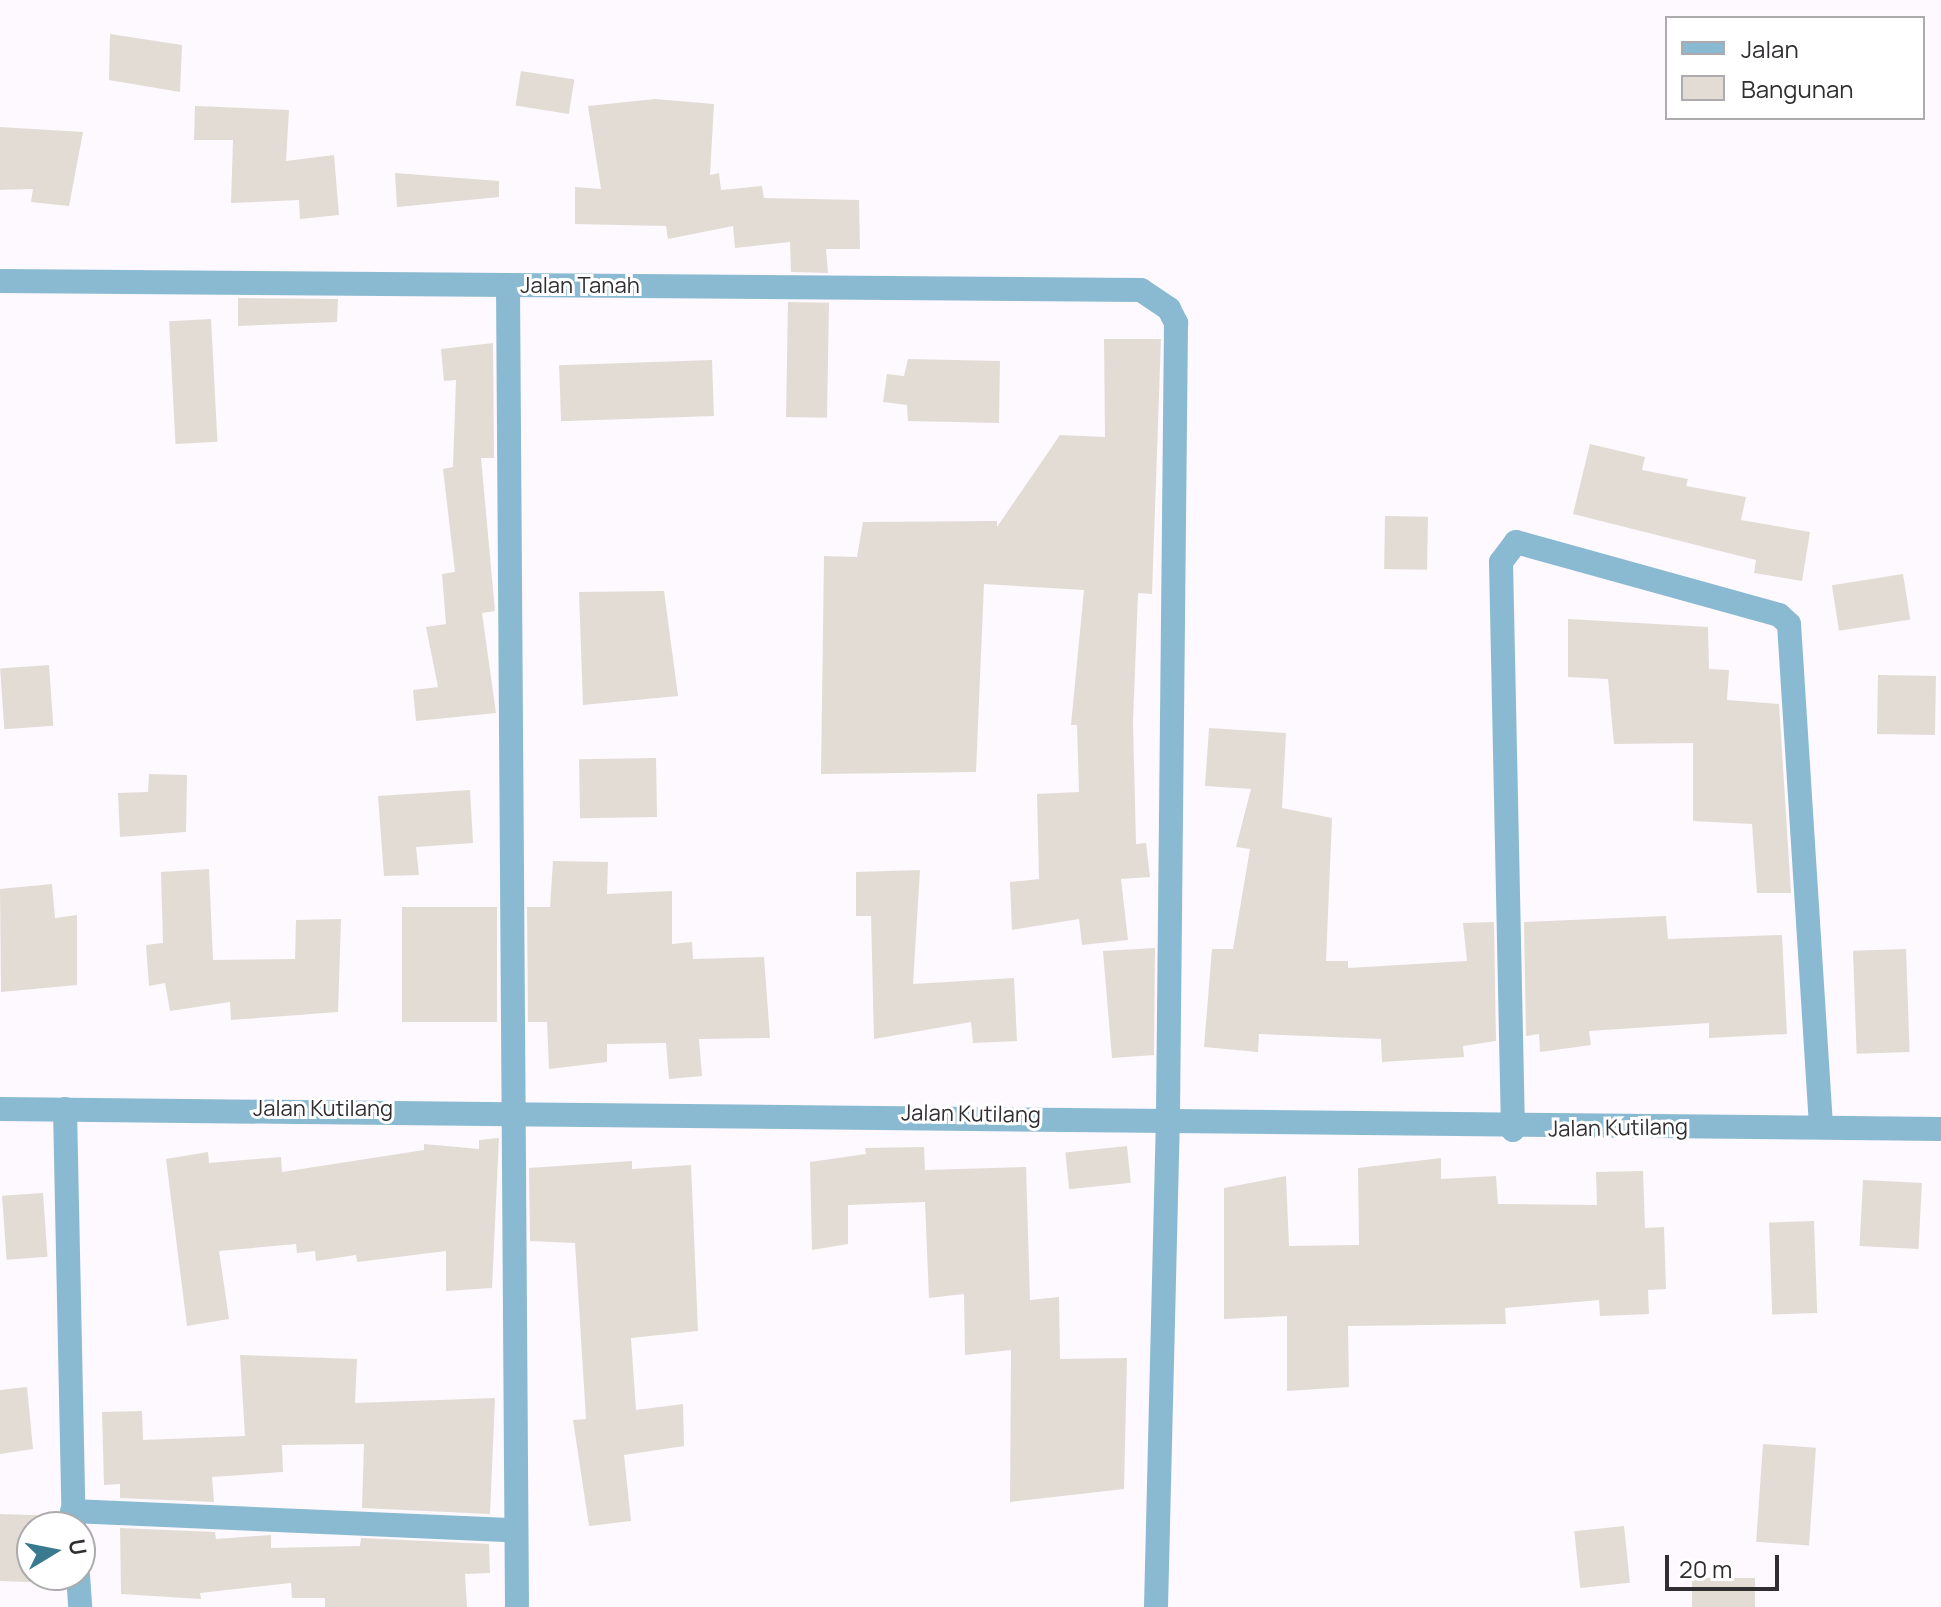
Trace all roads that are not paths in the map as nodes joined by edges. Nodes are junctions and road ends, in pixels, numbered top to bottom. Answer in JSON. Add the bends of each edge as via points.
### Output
{"nodes":[{"id":1,"x":0,"y":281,"type":"edge"},
{"id":2,"x":508,"y":286,"type":"junction"},
{"id":3,"x":0,"y":1109,"type":"edge"},
{"id":4,"x":65,"y":1109,"type":"junction"},
{"id":5,"x":519,"y":1109,"type":"junction"},
{"id":6,"x":1168,"y":1116,"type":"junction"},
{"id":7,"x":1821,"y":1126,"type":"junction"},
{"id":8,"x":1941,"y":1129,"type":"edge"},
{"id":9,"x":1513,"y":1130,"type":"junction"},
{"id":10,"x":73,"y":1511,"type":"edge"},
{"id":11,"x":96,"y":1520,"type":"edge"},
{"id":12,"x":514,"y":1530,"type":"junction"},
{"id":13,"x":517,"y":1607,"type":"edge"},
{"id":14,"x":1156,"y":1607,"type":"edge"}],
"edges":[{"from":1,"to":2,"type":"street","name":"Jalan Tanah"},
{"from":2,"to":5,"type":"street"},
{"from":2,"to":6,"type":"street","name":"Jalan Tanah","via":[[1141,290],[1158,297],[1176,323]]},
{"from":3,"to":4,"type":"street","name":"Jalan Kutilang"},
{"from":4,"to":5,"type":"street","name":"Jalan Kutilang"},
{"from":4,"to":10,"type":"street"},
{"from":5,"to":6,"type":"street","name":"Jalan Kutilang"},
{"from":5,"to":12,"type":"street"},
{"from":6,"to":9,"type":"street","name":"Jalan Kutilang"},
{"from":6,"to":14,"type":"street"},
{"from":7,"to":8,"type":"street","name":"Jalan Kutilang"},
{"from":7,"to":9,"type":"street","name":"Jalan Kutilang"},
{"from":7,"to":9,"type":"street","via":[[1789,624],[1779,615],[1516,542],[1501,562]]},
{"from":11,"to":12,"type":"street"},
{"from":12,"to":13,"type":"street"}]}
